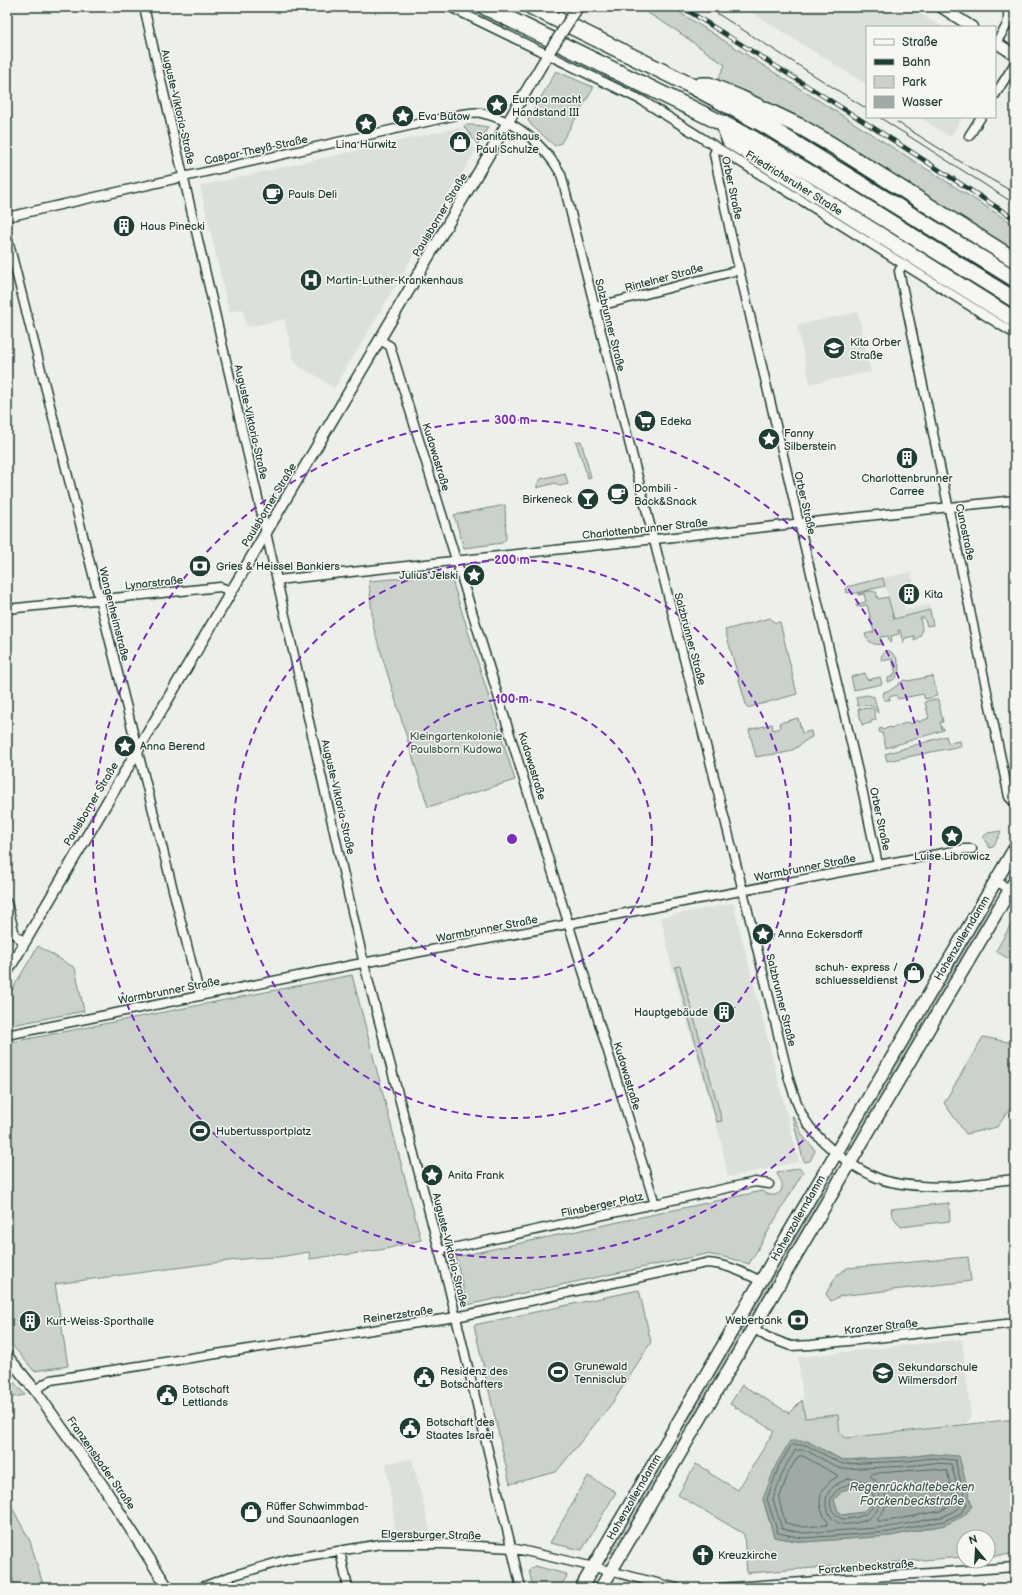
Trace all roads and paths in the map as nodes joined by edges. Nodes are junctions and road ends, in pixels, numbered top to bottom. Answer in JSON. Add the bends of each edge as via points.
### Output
{"nodes":[{"id":1,"x":144,"y":7,"type":"edge"},
{"id":2,"x":450,"y":7,"type":"edge"},
{"id":3,"x":485,"y":7,"type":"edge"},
{"id":4,"x":532,"y":7,"type":"edge"},
{"id":5,"x":578,"y":7,"type":"edge"},
{"id":6,"x":941,"y":7,"type":"edge"},
{"id":7,"x":1007,"y":7,"type":"edge"},
{"id":8,"x":970,"y":26,"type":"edge"},
{"id":9,"x":996,"y":42,"type":"edge"},
{"id":10,"x":550,"y":52,"type":"junction"},
{"id":11,"x":1015,"y":55,"type":"edge"},
{"id":12,"x":1015,"y":63,"type":"edge"},
{"id":13,"x":688,"y":84,"type":"junction"},
{"id":14,"x":996,"y":93,"type":"edge"},
{"id":15,"x":980,"y":118,"type":"edge"},
{"id":16,"x":509,"y":122,"type":"junction"},
{"id":17,"x":723,"y":123,"type":"junction"},
{"id":18,"x":969,"y":136,"type":"dead end"},
{"id":19,"x":717,"y":148,"type":"junction"},
{"id":20,"x":183,"y":177,"type":"junction"},
{"id":21,"x":7,"y":217,"type":"edge"},
{"id":22,"x":7,"y":236,"type":"edge"},
{"id":23,"x":1015,"y":260,"type":"edge"},
{"id":24,"x":903,"y":264,"type":"junction"},
{"id":25,"x":739,"y":270,"type":"junction"},
{"id":26,"x":1015,"y":279,"type":"edge"},
{"id":27,"x":1015,"y":300,"type":"edge"},
{"id":28,"x":595,"y":307,"type":"junction"},
{"id":29,"x":1015,"y":320,"type":"edge"},
{"id":30,"x":1015,"y":334,"type":"edge"},
{"id":31,"x":380,"y":340,"type":"junction"},
{"id":32,"x":1015,"y":500,"type":"edge"},
{"id":33,"x":948,"y":507,"type":"junction"},
{"id":34,"x":799,"y":523,"type":"junction"},
{"id":35,"x":266,"y":534,"type":"junction"},
{"id":36,"x":653,"y":539,"type":"junction"},
{"id":37,"x":457,"y":560,"type":"junction"},
{"id":38,"x":277,"y":580,"type":"junction"},
{"id":39,"x":231,"y":591,"type":"junction"},
{"id":40,"x":99,"y":599,"type":"junction"},
{"id":41,"x":7,"y":609,"type":"edge"},
{"id":42,"x":137,"y":750,"type":"junction"},
{"id":43,"x":1015,"y":803,"type":"edge"},
{"id":44,"x":1015,"y":848,"type":"edge"},
{"id":45,"x":972,"y":849,"type":"dead end"},
{"id":46,"x":878,"y":865,"type":"junction"},
{"id":47,"x":996,"y":881,"type":"junction"},
{"id":48,"x":1013,"y":887,"type":"edge"},
{"id":49,"x":743,"y":891,"type":"junction"},
{"id":50,"x":7,"y":903,"type":"edge"},
{"id":51,"x":569,"y":924,"type":"junction"},
{"id":52,"x":24,"y":942,"type":"junction"},
{"id":53,"x":364,"y":964,"type":"junction"},
{"id":54,"x":7,"y":972,"type":"edge"},
{"id":55,"x":200,"y":996,"type":"junction"},
{"id":56,"x":7,"y":1035,"type":"edge"},
{"id":57,"x":837,"y":1153,"type":"junction"},
{"id":58,"x":850,"y":1162,"type":"junction"},
{"id":59,"x":1015,"y":1179,"type":"edge"},
{"id":60,"x":769,"y":1184,"type":"dead end"},
{"id":61,"x":656,"y":1204,"type":"junction"},
{"id":62,"x":439,"y":1251,"type":"junction"},
{"id":63,"x":761,"y":1281,"type":"junction"},
{"id":64,"x":456,"y":1317,"type":"junction"},
{"id":65,"x":1015,"y":1323,"type":"edge"},
{"id":66,"x":753,"y":1328,"type":"junction"},
{"id":67,"x":7,"y":1356,"type":"edge"},
{"id":68,"x":35,"y":1390,"type":"junction"},
{"id":69,"x":512,"y":1548,"type":"junction"},
{"id":70,"x":340,"y":1551,"type":"junction"},
{"id":71,"x":594,"y":1567,"type":"junction"},
{"id":72,"x":1015,"y":1567,"type":"edge"},
{"id":73,"x":611,"y":1571,"type":"junction"},
{"id":74,"x":852,"y":1580,"type":"junction"},
{"id":75,"x":168,"y":1588,"type":"edge"},
{"id":76,"x":200,"y":1588,"type":"edge"},
{"id":77,"x":348,"y":1588,"type":"edge"},
{"id":78,"x":521,"y":1588,"type":"edge"},
{"id":79,"x":581,"y":1588,"type":"edge"},
{"id":80,"x":601,"y":1588,"type":"edge"},
{"id":81,"x":677,"y":1588,"type":"edge"},
{"id":82,"x":718,"y":1588,"type":"edge"},
{"id":83,"x":855,"y":1588,"type":"edge"}],
"edges":[{"from":1,"to":20,"type":"street","name":"Auguste-Viktoria-Straße"},
{"from":2,"to":10,"type":"street","name":"Friedrichsruher Straße"},
{"from":3,"to":17,"type":"highway"},
{"from":4,"to":13,"type":"highway"},
{"from":5,"to":10,"type":"street","name":"Paulsborner Straße","bridge":true},
{"from":6,"to":8,"type":"street"},
{"from":7,"to":9,"type":"street","via":[[1009,23]]},
{"from":9,"to":11,"type":"street"},
{"from":10,"to":16,"type":"street","name":"Paulsborner Straße"},
{"from":10,"to":19,"type":"street","name":"Friedrichsruher Straße","via":[[643,101]]},
{"from":12,"to":14,"type":"street"},
{"from":13,"to":23,"type":"highway","via":[[709,85],[801,127]]},
{"from":13,"to":26,"type":"highway","via":[[768,127]]},
{"from":15,"to":18,"type":"street"},
{"from":16,"to":20,"type":"street","name":"Caspar-Theyß-Straße","via":[[480,112],[457,115]]},
{"from":16,"to":28,"type":"street","name":"Salzbrunner Straße","via":[[541,146],[560,174]]},
{"from":16,"to":31,"type":"street","name":"Paulsborner Straße"},
{"from":17,"to":27,"type":"highway","via":[[844,193]]},
{"from":17,"to":29,"type":"highway","via":[[730,141]]},
{"from":19,"to":24,"type":"street","name":"Friedrichsruher Straße"},
{"from":19,"to":25,"type":"street","name":"Orber Straße","via":[[714,154]]},
{"from":20,"to":21,"type":"street","name":"Caspar-Theyß-Straße"},
{"from":20,"to":35,"type":"street","name":"Auguste-Viktoria-Straße"},
{"from":22,"to":40,"type":"street","name":"Wangenheimstraße"},
{"from":24,"to":30,"type":"street","name":"Friedrichsruher Straße"},
{"from":24,"to":33,"type":"street","name":"Cunostraße","via":[[899,271]]},
{"from":25,"to":28,"type":"street","name":"Rintelner Straße"},
{"from":25,"to":34,"type":"street","name":"Orber Straße"},
{"from":28,"to":36,"type":"street","name":"Salzbrunner Straße"},
{"from":31,"to":35,"type":"street","name":"Paulsborner Straße"},
{"from":31,"to":37,"type":"street","name":"Kudowastraße","via":[[390,346]]},
{"from":32,"to":33,"type":"street","name":"Charlottenbrunner Straße"},
{"from":33,"to":34,"type":"street","name":"Charlottenbrunner Straße"},
{"from":33,"to":43,"type":"street","name":"Cunostraße","via":[[1009,797]]},
{"from":34,"to":36,"type":"street","name":"Charlottenbrunner Straße"},
{"from":34,"to":46,"type":"street","name":"Orber Straße"},
{"from":35,"to":38,"type":"street","name":"Auguste-Viktoria-Straße"},
{"from":35,"to":39,"type":"street","name":"Paulsborner Straße"},
{"from":36,"to":37,"type":"street","name":"Charlottenbrunner Straße"},
{"from":36,"to":49,"type":"street","name":"Salzbrunner Straße"},
{"from":37,"to":38,"type":"street","name":"Charlottenbrunner Straße"},
{"from":37,"to":51,"type":"street","name":"Kudowastraße"},
{"from":38,"to":53,"type":"street","name":"Auguste-Viktoria-Straße"},
{"from":39,"to":40,"type":"street","name":"Lynarstraße","via":[[220,587]]},
{"from":39,"to":42,"type":"street","name":"Paulsborner Straße"},
{"from":40,"to":41,"type":"street","name":"Lynarstraße"},
{"from":40,"to":42,"type":"street","name":"Wangenheimstraße"},
{"from":42,"to":52,"type":"street","name":"Paulsborner Straße"},
{"from":42,"to":55,"type":"street","name":"Wangenheimstraße"},
{"from":44,"to":47,"type":"main road","name":"Hohenzollerndamm"},
{"from":45,"to":46,"type":"street","name":"Warmbrunner Straße"},
{"from":46,"to":49,"type":"street","name":"Warmbrunner Straße"},
{"from":47,"to":48,"type":"street"},
{"from":47,"to":57,"type":"main road","name":"Hohenzollerndamm"},
{"from":48,"to":58,"type":"main road","name":"Hohenzollerndamm"},
{"from":49,"to":51,"type":"street","name":"Warmbrunner Straße"},
{"from":49,"to":57,"type":"street","name":"Salzbrunner Straße","via":[[796,1104],[818,1136]]},
{"from":50,"to":52,"type":"street","via":[[15,935]]},
{"from":51,"to":53,"type":"street","name":"Warmbrunner Straße"},
{"from":51,"to":61,"type":"street","name":"Kudowastraße"},
{"from":52,"to":54,"type":"street","name":"Paulsborner Straße"},
{"from":53,"to":55,"type":"street","name":"Warmbrunner Straße"},
{"from":53,"to":62,"type":"street","name":"Auguste-Viktoria-Straße"},
{"from":55,"to":56,"type":"street","name":"Warmbrunner Straße"},
{"from":57,"to":58,"type":"street","name":"Salzbrunner Straße"},
{"from":57,"to":63,"type":"main road","name":"Hohenzollerndamm"},
{"from":58,"to":59,"type":"street","name":"Salzbrunner Straße","via":[[874,1177],[922,1186],[944,1187]]},
{"from":58,"to":66,"type":"main road","name":"Hohenzollerndamm"},
{"from":60,"to":61,"type":"street","name":"Flinsberger Platz","via":[[755,1182]]},
{"from":61,"to":62,"type":"street","name":"Flinsberger Platz"},
{"from":62,"to":64,"type":"street","name":"Auguste-Viktoria-Straße"},
{"from":63,"to":64,"type":"street","name":"Reinerzstraße","via":[[732,1267],[706,1263]]},
{"from":63,"to":71,"type":"main road","name":"Hohenzollerndamm"},
{"from":64,"to":68,"type":"street","name":"Reinerzstraße","via":[[51,1380]]},
{"from":64,"to":69,"type":"street","name":"Auguste-Viktoria-Straße"},
{"from":65,"to":66,"type":"street","name":"Kranzer Straße","via":[[791,1346],[767,1337]]},
{"from":66,"to":73,"type":"main road","name":"Hohenzollerndamm"},
{"from":67,"to":68,"type":"street","name":"Franzensbader Straße"},
{"from":68,"to":75,"type":"street","name":"Franzensbader Straße","via":[[103,1486]]},
{"from":69,"to":70,"type":"street","name":"Elgersburger Straße","via":[[381,1544]]},
{"from":69,"to":71,"type":"street","name":"Elgersburger Straße"},
{"from":69,"to":78,"type":"street","name":"Auguste-Viktoria-Straße"},
{"from":70,"to":76,"type":"street","name":"Elgersburger Straße","via":[[289,1559]]},
{"from":70,"to":77,"type":"street"},
{"from":71,"to":73,"type":"street"},
{"from":71,"to":79,"type":"main road","name":"Hohenzollerndamm"},
{"from":72,"to":74,"type":"street","name":"Forckenbeckstraße"},
{"from":73,"to":80,"type":"main road","name":"Hohenzollerndamm"},
{"from":73,"to":81,"type":"street"},
{"from":74,"to":82,"type":"street","name":"Forckenbeckstraße"},
{"from":74,"to":83,"type":"street"}]}
